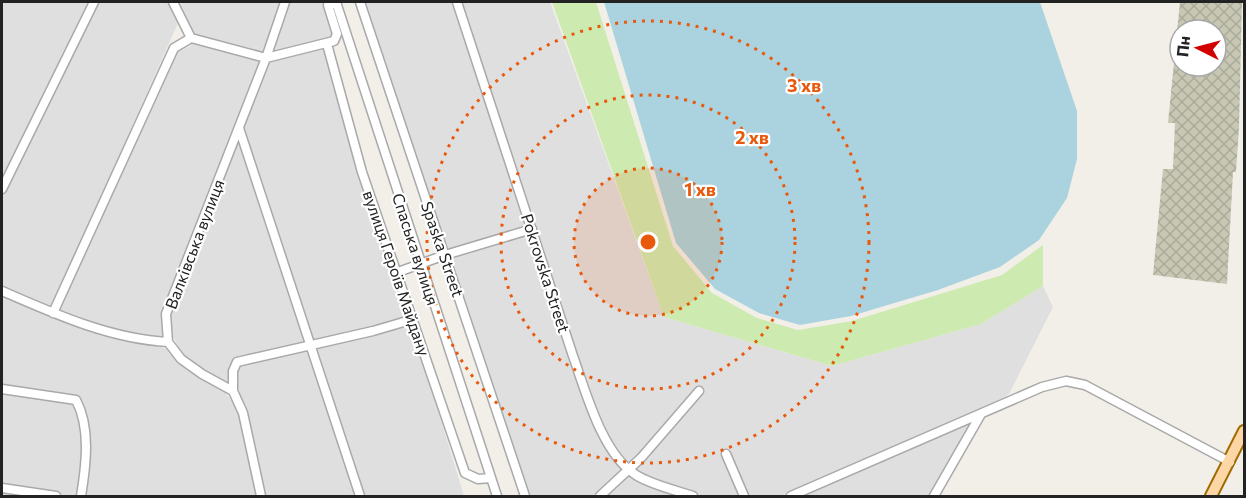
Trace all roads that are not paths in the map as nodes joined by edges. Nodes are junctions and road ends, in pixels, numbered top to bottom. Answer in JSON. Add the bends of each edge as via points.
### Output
{"nodes":[{"id":1,"x":94,"y":2,"type":"edge"},
{"id":2,"x":173,"y":2,"type":"edge"},
{"id":3,"x":285,"y":2,"type":"edge"},
{"id":4,"x":360,"y":2,"type":"edge"},
{"id":5,"x":457,"y":2,"type":"edge"},
{"id":6,"x":332,"y":3,"type":"edge"},
{"id":7,"x":191,"y":38,"type":"junction"},
{"id":8,"x":327,"y":44,"type":"junction"},
{"id":9,"x":266,"y":58,"type":"junction"},
{"id":10,"x":239,"y":128,"type":"junction"},
{"id":11,"x":2,"y":189,"type":"edge"},
{"id":12,"x":532,"y":229,"type":"junction"},
{"id":13,"x":445,"y":255,"type":"junction"},
{"id":14,"x":420,"y":263,"type":"junction"},
{"id":15,"x":398,"y":272,"type":"junction"},
{"id":16,"x":2,"y":291,"type":"edge"},
{"id":17,"x":52,"y":313,"type":"junction"},
{"id":18,"x":414,"y":319,"type":"junction"},
{"id":19,"x":168,"y":342,"type":"junction"},
{"id":20,"x":311,"y":346,"type":"junction"},
{"id":21,"x":2,"y":389,"type":"edge"},
{"id":22,"x":699,"y":391,"type":"dead end"},
{"id":23,"x":233,"y":392,"type":"junction"},
{"id":24,"x":985,"y":411,"type":"junction"},
{"id":25,"x":1244,"y":437,"type":"edge"},
{"id":26,"x":726,"y":454,"type":"dead end"},
{"id":27,"x":1230,"y":462,"type":"junction"},
{"id":28,"x":628,"y":470,"type":"junction"},
{"id":29,"x":491,"y":478,"type":"junction"},
{"id":30,"x":2,"y":488,"type":"edge"},
{"id":31,"x":56,"y":496,"type":"edge"},
{"id":32,"x":81,"y":496,"type":"edge"},
{"id":33,"x":261,"y":496,"type":"edge"},
{"id":34,"x":360,"y":496,"type":"edge"},
{"id":35,"x":498,"y":496,"type":"edge"},
{"id":36,"x":525,"y":496,"type":"edge"},
{"id":37,"x":600,"y":496,"type":"edge"},
{"id":38,"x":693,"y":496,"type":"edge"},
{"id":39,"x":744,"y":496,"type":"edge"},
{"id":40,"x":791,"y":496,"type":"edge"},
{"id":41,"x":934,"y":496,"type":"edge"},
{"id":42,"x":1212,"y":496,"type":"edge"}],
"edges":[{"from":1,"to":11,"type":"street"},
{"from":2,"to":7,"type":"street"},
{"from":3,"to":9,"type":"street","name":"Валківська вулиця"},
{"from":4,"to":13,"type":"street","name":"Spaska Street"},
{"from":5,"to":12,"type":"street","name":"Pokrovska Street"},
{"from":6,"to":8,"type":"street","via":[[337,34]]},
{"from":6,"to":14,"type":"street","name":"Спаська вулиця"},
{"from":7,"to":9,"type":"street"},
{"from":7,"to":17,"type":"street","via":[[174,48]]},
{"from":8,"to":9,"type":"street"},
{"from":8,"to":15,"type":"street","name":"вулиця Героїв Майдану","via":[[362,172]]},
{"from":9,"to":10,"type":"street","name":"Валківська вулиця"},
{"from":10,"to":19,"type":"street","name":"Валківська вулиця","via":[[166,314]]},
{"from":10,"to":20,"type":"street"},
{"from":12,"to":13,"type":"street"},
{"from":12,"to":28,"type":"street","name":"Pokrovska Street","via":[[590,403],[615,455]]},
{"from":13,"to":14,"type":"street"},
{"from":13,"to":36,"type":"street","name":"Spaska Street"},
{"from":14,"to":15,"type":"street"},
{"from":14,"to":29,"type":"street","name":"Спаська вулиця"},
{"from":15,"to":18,"type":"street","name":"вулиця Героїв Майдану"},
{"from":16,"to":17,"type":"street"},
{"from":17,"to":19,"type":"street","via":[[124,335]]},
{"from":18,"to":20,"type":"street"},
{"from":18,"to":29,"type":"street","name":"вулиця Героїв Майдану","via":[[465,473],[478,479]]},
{"from":19,"to":23,"type":"street","via":[[181,359]]},
{"from":20,"to":23,"type":"street","via":[[237,362]]},
{"from":20,"to":34,"type":"street"},
{"from":21,"to":32,"type":"street","via":[[76,400],[82,411],[86,444]]},
{"from":22,"to":28,"type":"street"},
{"from":23,"to":33,"type":"street","via":[[243,413]]},
{"from":24,"to":27,"type":"street","via":[[1066,381],[1084,385]]},
{"from":24,"to":40,"type":"street"},
{"from":24,"to":41,"type":"street"},
{"from":25,"to":27,"type":"main road"},
{"from":26,"to":39,"type":"street"},
{"from":27,"to":42,"type":"main road"},
{"from":28,"to":37,"type":"street"},
{"from":28,"to":38,"type":"street","name":"Pokrovska Street"},
{"from":29,"to":35,"type":"street","name":"Спаська вулиця"},
{"from":30,"to":31,"type":"street"}]}
